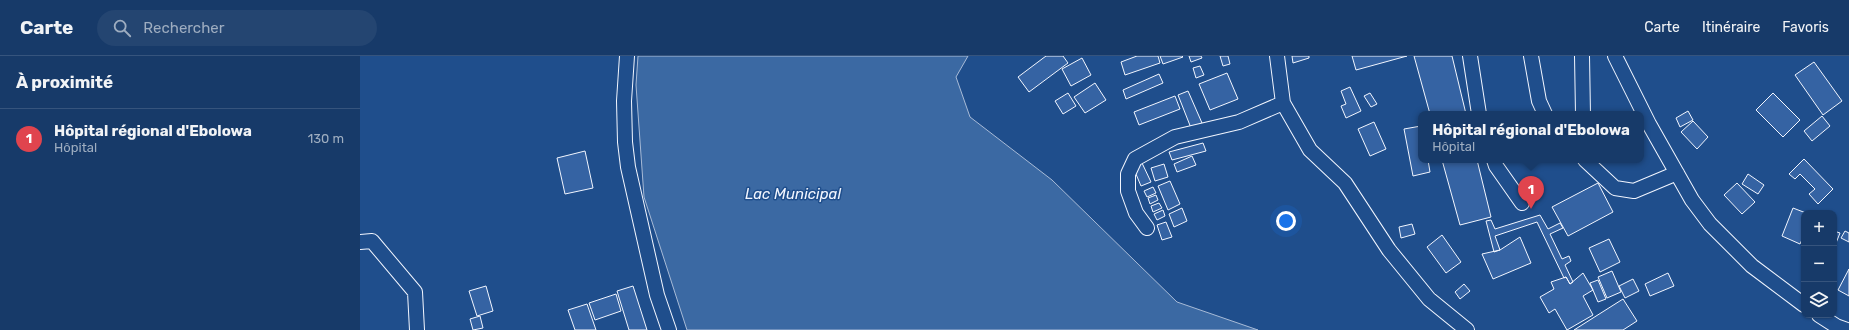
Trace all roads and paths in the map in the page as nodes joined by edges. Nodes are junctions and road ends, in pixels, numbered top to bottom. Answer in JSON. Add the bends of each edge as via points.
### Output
{"nodes":[{"id":1,"x":627,"y":56,"type":"edge"},
{"id":2,"x":1277,"y":56,"type":"edge"},
{"id":3,"x":1470,"y":56,"type":"edge"},
{"id":4,"x":1531,"y":56,"type":"edge"},
{"id":5,"x":1582,"y":56,"type":"edge"},
{"id":6,"x":1616,"y":56,"type":"edge"},
{"id":7,"x":1283,"y":103,"type":"junction"},
{"id":8,"x":1479,"y":111,"type":"edge"},
{"id":9,"x":1544,"y":111,"type":"edge"},
{"id":10,"x":1582,"y":111,"type":"edge"},
{"id":11,"x":1643,"y":111,"type":"edge"},
{"id":12,"x":1644,"y":114,"type":"edge"},
{"id":13,"x":1495,"y":163,"type":"edge"},
{"id":14,"x":1591,"y":163,"type":"edge"},
{"id":15,"x":1677,"y":173,"type":"junction"},
{"id":16,"x":1522,"y":203,"type":"dead end"},
{"id":17,"x":1147,"y":228,"type":"dead end"},
{"id":18,"x":360,"y":242,"type":"edge"},
{"id":19,"x":1801,"y":303,"type":"edge"},
{"id":20,"x":1823,"y":318,"type":"edge"},
{"id":21,"x":1839,"y":329,"type":"edge"},
{"id":22,"x":417,"y":330,"type":"edge"},
{"id":23,"x":669,"y":330,"type":"edge"},
{"id":24,"x":1467,"y":330,"type":"edge"}],
"edges":[{"from":1,"to":23,"type":"street","via":[[624,142],[656,295]]},
{"from":2,"to":7,"type":"street"},
{"from":3,"to":8,"type":"street"},
{"from":4,"to":9,"type":"street","via":[[1539,102]]},
{"from":5,"to":10,"type":"street"},
{"from":6,"to":11,"type":"street"},
{"from":7,"to":17,"type":"street","via":[[1239,122],[1175,137],[1135,159],[1128,174],[1128,191],[1136,213]]},
{"from":7,"to":24,"type":"street","via":[[1310,150],[1345,183],[1389,250],[1429,299]]},
{"from":12,"to":15,"type":"street"},
{"from":13,"to":16,"type":"street"},
{"from":14,"to":15,"type":"street","via":[[1615,188],[1634,191]]},
{"from":15,"to":19,"type":"street","via":[[1692,200],[1710,224],[1752,266]]},
{"from":18,"to":22,"type":"street","via":[[372,241],[415,292]]},
{"from":20,"to":21,"type":"street"}]}
